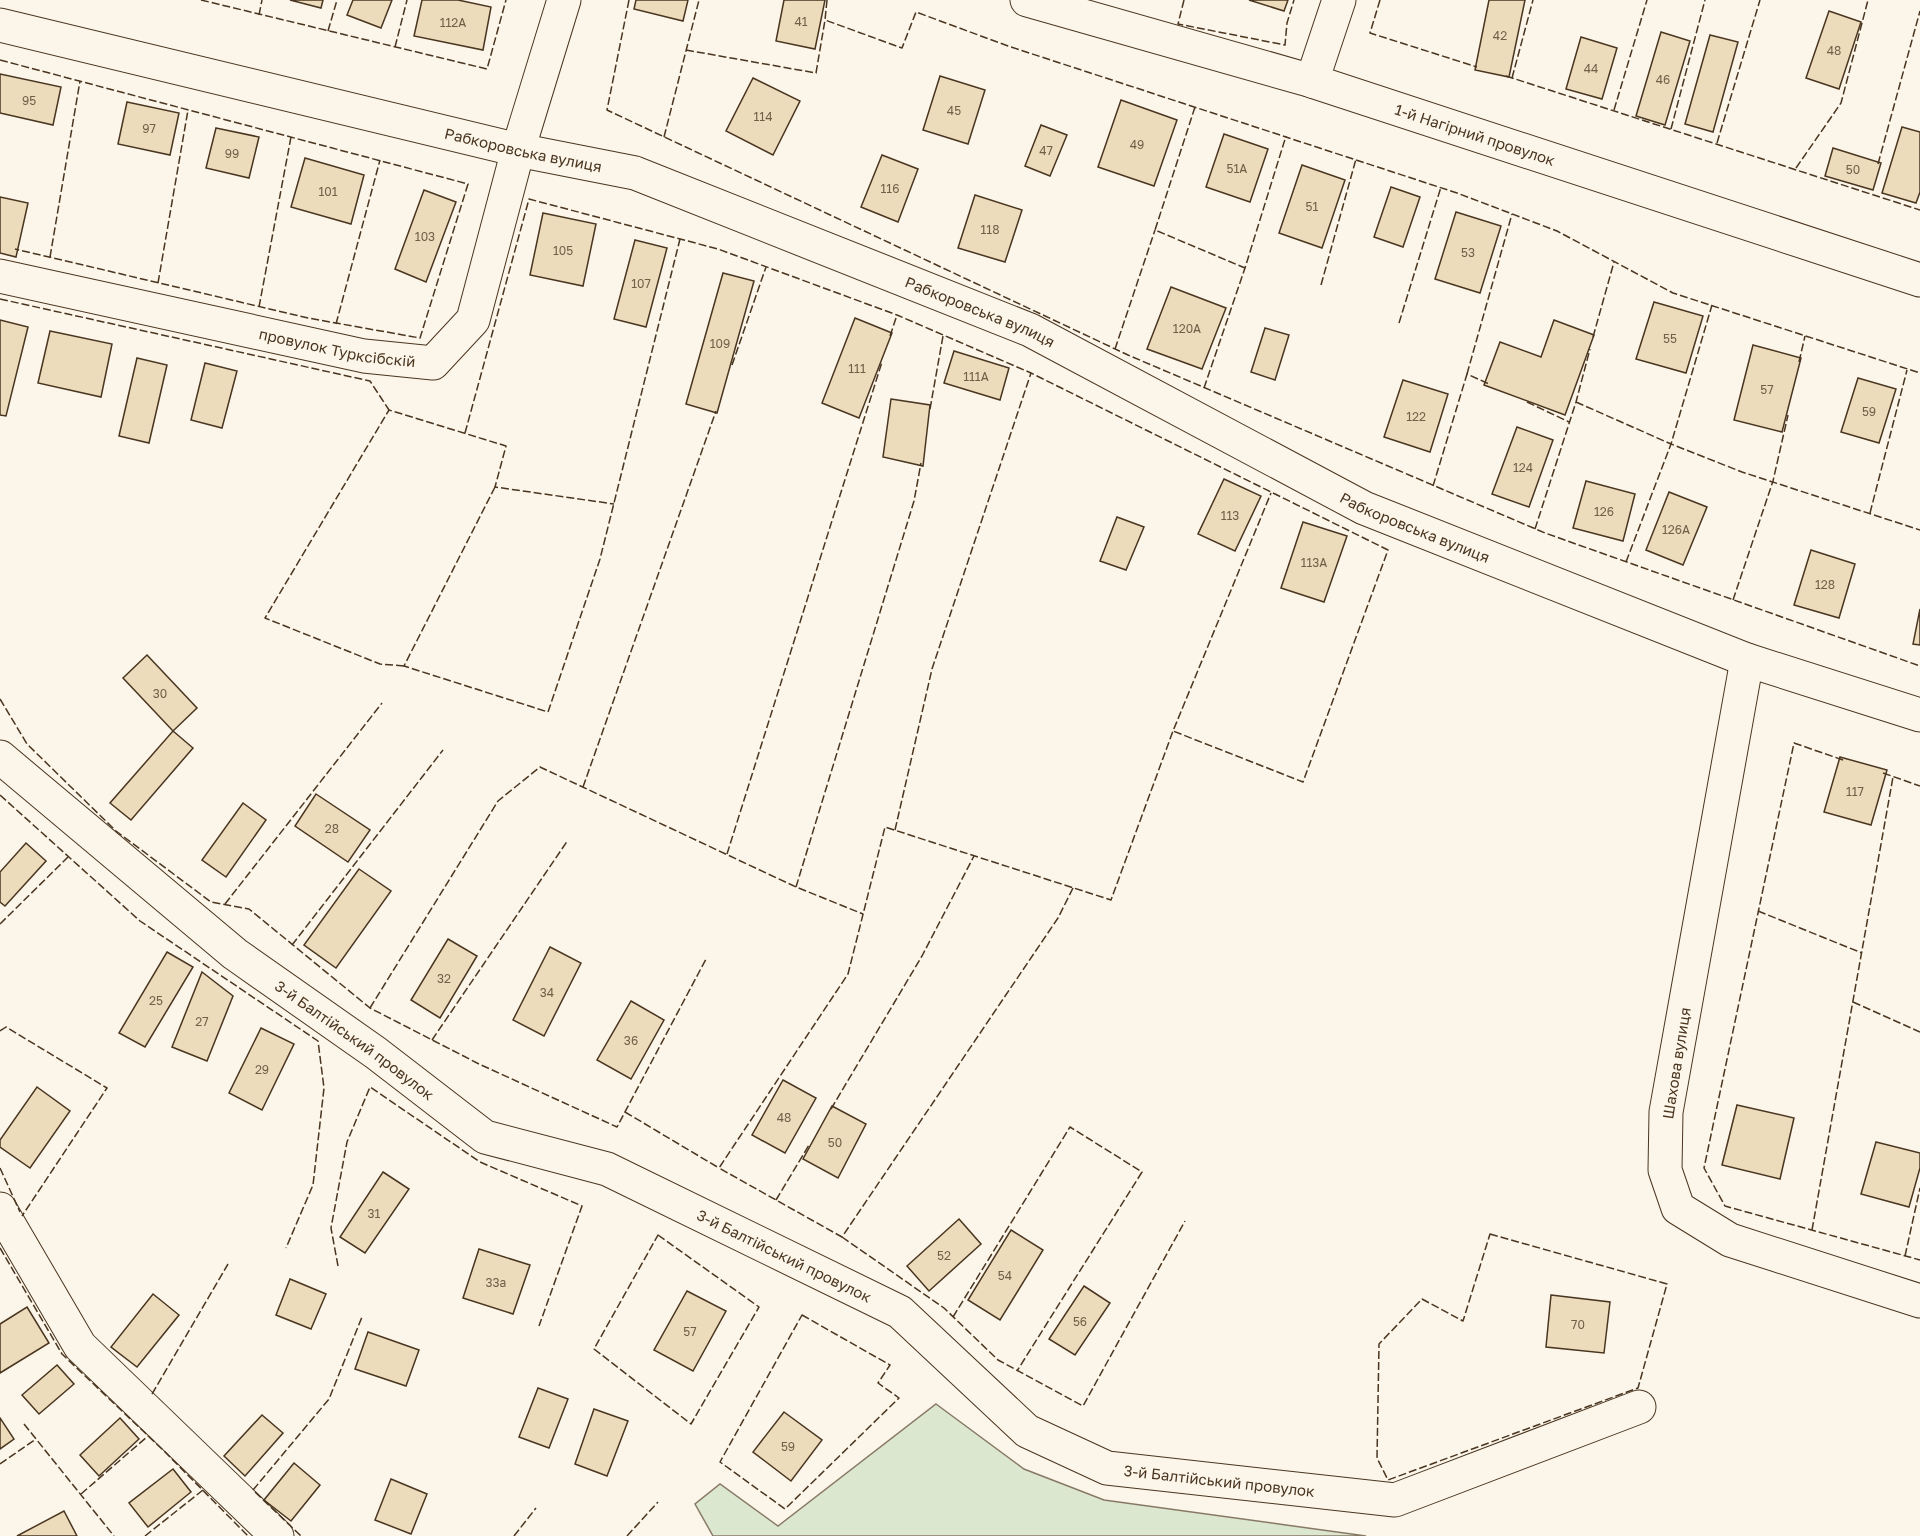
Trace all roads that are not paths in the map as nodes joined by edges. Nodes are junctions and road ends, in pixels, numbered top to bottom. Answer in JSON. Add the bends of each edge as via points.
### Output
{"nodes":[{"id":1,"x":564,"y":0,"type":"edge"},
{"id":2,"x":1027,"y":0,"type":"edge"},
{"id":3,"x":1339,"y":0,"type":"edge"},
{"id":4,"x":0,"y":25,"type":"edge"},
{"id":5,"x":1312,"y":81,"type":"junction"},
{"id":6,"x":518,"y":150,"type":"junction"},
{"id":7,"x":0,"y":276,"type":"edge"},
{"id":8,"x":1920,"y":280,"type":"edge"},
{"id":9,"x":1747,"y":660,"type":"junction"},
{"id":10,"x":1920,"y":715,"type":"edge"},
{"id":11,"x":0,"y":757,"type":"edge"},
{"id":12,"x":0,"y":1209,"type":"edge"},
{"id":13,"x":1920,"y":1301,"type":"edge"},
{"id":14,"x":1639,"y":1407,"type":"dead end"},
{"id":15,"x":277,"y":1536,"type":"edge"}],
"edges":[{"from":1,"to":6,"type":"street","name":"провулок Турксібскій"},
{"from":2,"to":5,"type":"street","name":"1-й Нагірний провулок"},
{"from":3,"to":5,"type":"street"},
{"from":4,"to":6,"type":"street","name":"Рабкоровська вулиця"},
{"from":5,"to":8,"type":"street","name":"1-й Нагірний провулок"},
{"from":6,"to":7,"type":"street","name":"провулок Турксібскій","via":[[473,320],[433,363],[364,356]]},
{"from":6,"to":9,"type":"street","name":"Рабкоровська вулиця","via":[[635,173],[1030,330],[1364,508]]},
{"from":9,"to":10,"type":"street","name":"Рабкоровська вулиця"},
{"from":9,"to":13,"type":"street","name":"Шахова вулиця","via":[[1666,1112],[1665,1170],[1677,1208],[1730,1240]]},
{"from":11,"to":14,"type":"street","name":"3-й Балтійський провулок","via":[[235,954],[376,1053],[485,1137],[607,1169],[900,1312],[1027,1431],[1107,1468],[1395,1500]]},
{"from":12,"to":15,"type":"street","via":[[80,1346]]}]}
